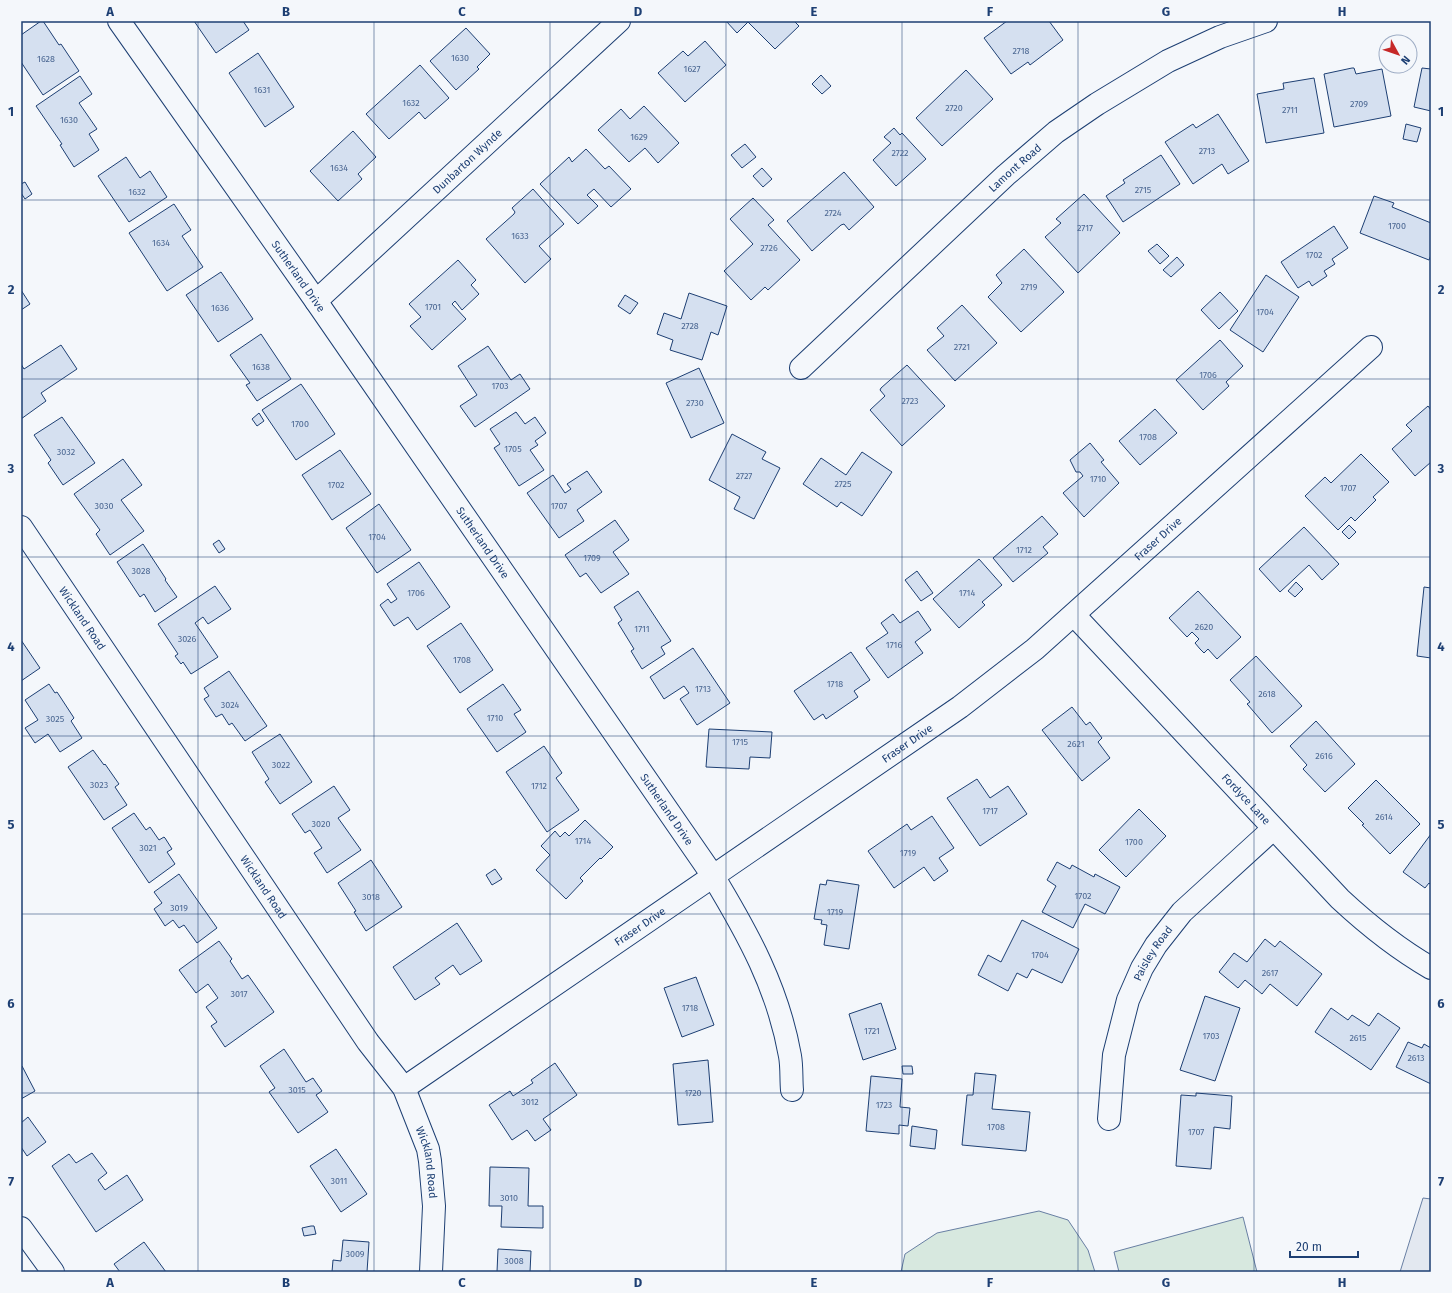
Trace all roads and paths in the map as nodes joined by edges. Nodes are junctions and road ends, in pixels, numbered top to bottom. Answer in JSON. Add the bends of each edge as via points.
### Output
{"nodes":[{"id":1,"x":119,"y":21,"type":"edge"},
{"id":2,"x":619,"y":21,"type":"edge"},
{"id":3,"x":1266,"y":21,"type":"edge"},
{"id":4,"x":316,"y":301,"type":"junction"},
{"id":5,"x":1371,"y":347,"type":"dead end"},
{"id":6,"x":801,"y":368,"type":"dead end"},
{"id":7,"x":21,"y":527,"type":"edge"},
{"id":8,"x":1074,"y":615,"type":"junction"},
{"id":9,"x":1273,"y":829,"type":"junction"},
{"id":10,"x":713,"y":876,"type":"junction"},
{"id":11,"x":1431,"y":968,"type":"edge"},
{"id":12,"x":404,"y":1088,"type":"junction"},
{"id":13,"x":792,"y":1090,"type":"dead end"},
{"id":14,"x":1109,"y":1119,"type":"dead end"},
{"id":15,"x":21,"y":1228,"type":"edge"},
{"id":16,"x":53,"y":1272,"type":"edge"},
{"id":17,"x":431,"y":1272,"type":"edge"}],
"edges":[{"from":1,"to":4,"type":"street","name":"Sutherland Drive"},
{"from":2,"to":4,"type":"street","name":"Dunbarton Wynde"},
{"from":3,"to":6,"type":"street","name":"Lamont Road","via":[[1220,36],[1168,61],[1056,132],[1006,175]]},
{"from":4,"to":10,"type":"street","name":"Sutherland Drive"},
{"from":5,"to":8,"type":"street","name":"Fraser Drive"},
{"from":7,"to":12,"type":"street","name":"Wickland Road","via":[[368,1042]]},
{"from":8,"to":9,"type":"street","name":"Fordyce Lane"},
{"from":8,"to":10,"type":"street","name":"Fraser Drive","via":[[960,707]]},
{"from":9,"to":11,"type":"street","name":"Fordyce Lane","via":[[1368,925]]},
{"from":9,"to":14,"type":"street","name":"Paisley Road","via":[[1182,912],[1142,968],[1128,1000],[1114,1055]]},
{"from":10,"to":12,"type":"street","name":"Fraser Drive"},
{"from":10,"to":13,"type":"street","name":"Sutherland Drive","via":[[745,929],[770,984],[790,1057]]},
{"from":12,"to":17,"type":"street","name":"Wickland Road","via":[[428,1149],[430,1161],[434,1206]]},
{"from":15,"to":16,"type":"street"}]}
